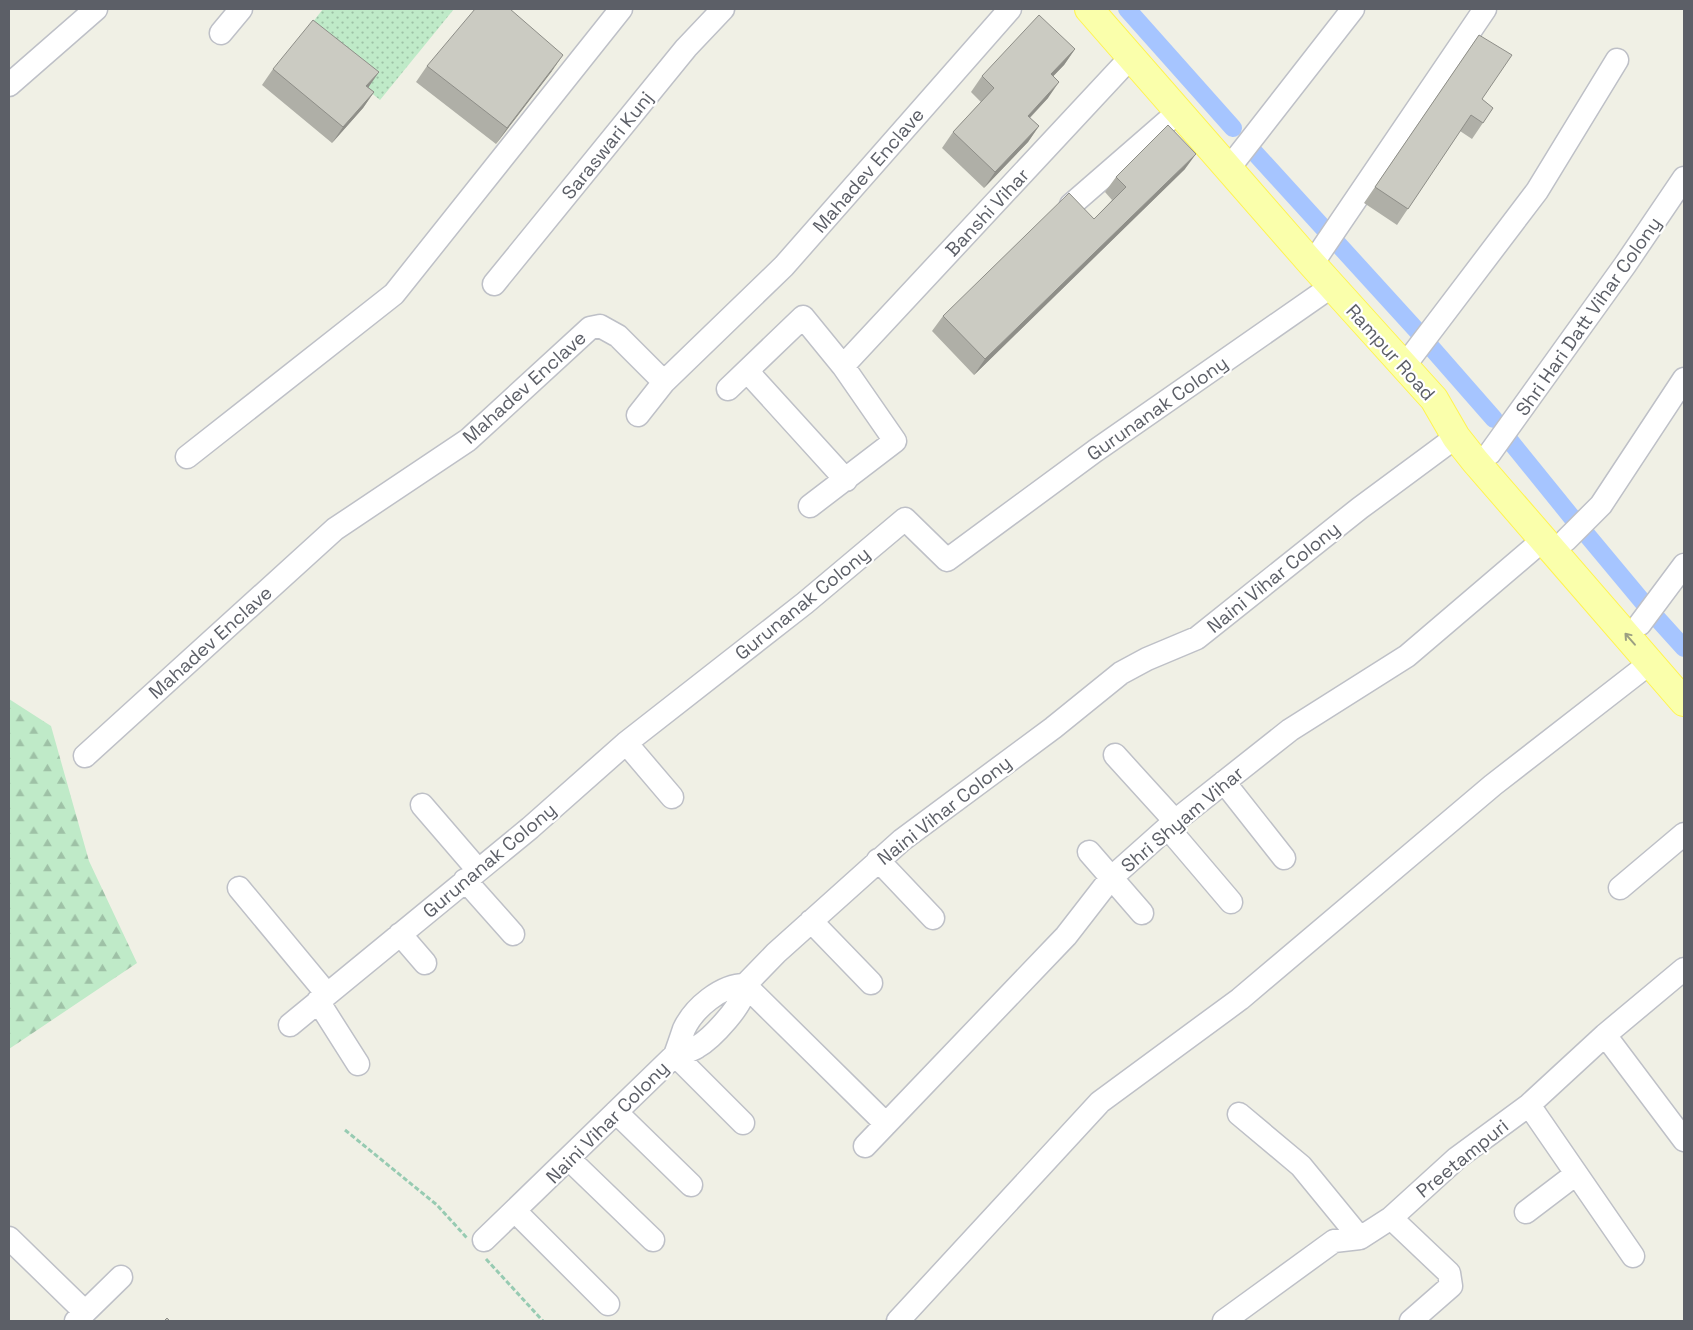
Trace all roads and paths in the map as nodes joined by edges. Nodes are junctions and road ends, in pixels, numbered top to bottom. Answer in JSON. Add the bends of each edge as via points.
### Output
{"nodes":[{"id":1,"x":96,"y":9,"type":"edge"},
{"id":2,"x":240,"y":9,"type":"edge"},
{"id":3,"x":621,"y":9,"type":"edge"},
{"id":4,"x":724,"y":9,"type":"edge"},
{"id":5,"x":1010,"y":9,"type":"edge"},
{"id":6,"x":1089,"y":9,"type":"edge"},
{"id":7,"x":1353,"y":9,"type":"edge"},
{"id":8,"x":1485,"y":9,"type":"edge"},
{"id":9,"x":221,"y":33,"type":"dead end"},
{"id":10,"x":1131,"y":58,"type":"junction"},
{"id":11,"x":1616,"y":60,"type":"dead end"},
{"id":12,"x":12,"y":74,"type":"edge"},
{"id":13,"x":1178,"y":112,"type":"junction"},
{"id":14,"x":1228,"y":168,"type":"junction"},
{"id":15,"x":1684,"y":178,"type":"edge"},
{"id":16,"x":1071,"y":205,"type":"edge"},
{"id":17,"x":1312,"y":264,"type":"junction"},
{"id":18,"x":494,"y":284,"type":"dead end"},
{"id":19,"x":1332,"y":286,"type":"junction"},
{"id":20,"x":1404,"y":365,"type":"junction"},
{"id":21,"x":843,"y":366,"type":"junction"},
{"id":22,"x":747,"y":371,"type":"junction"},
{"id":23,"x":1684,"y":379,"type":"edge"},
{"id":24,"x":664,"y":382,"type":"junction"},
{"id":25,"x":728,"y":389,"type":"dead end"},
{"id":26,"x":1434,"y":398,"type":"junction"},
{"id":27,"x":638,"y":416,"type":"dead end"},
{"id":28,"x":1456,"y":437,"type":"junction"},
{"id":29,"x":1490,"y":453,"type":"junction"},
{"id":30,"x":187,"y":457,"type":"dead end"},
{"id":31,"x":846,"y":480,"type":"junction"},
{"id":32,"x":810,"y":506,"type":"dead end"},
{"id":33,"x":1555,"y":540,"type":"junction"},
{"id":34,"x":1684,"y":565,"type":"edge"},
{"id":35,"x":1640,"y":624,"type":"junction"},
{"id":36,"x":1650,"y":663,"type":"junction"},
{"id":37,"x":1684,"y":674,"type":"edge"},
{"id":38,"x":1684,"y":702,"type":"edge"},
{"id":39,"x":626,"y":743,"type":"junction"},
{"id":40,"x":1115,"y":755,"type":"dead end"},
{"id":41,"x":85,"y":756,"type":"dead end"},
{"id":42,"x":1224,"y":782,"type":"junction"},
{"id":43,"x":672,"y":797,"type":"dead end"},
{"id":44,"x":422,"y":805,"type":"dead end"},
{"id":45,"x":1172,"y":824,"type":"junction"},
{"id":46,"x":1684,"y":834,"type":"edge"},
{"id":47,"x":1089,"y":852,"type":"dead end"},
{"id":48,"x":1284,"y":858,"type":"dead end"},
{"id":49,"x":878,"y":860,"type":"junction"},
{"id":50,"x":472,"y":875,"type":"junction"},
{"id":51,"x":1112,"y":878,"type":"junction"},
{"id":52,"x":239,"y":888,"type":"dead end"},
{"id":53,"x":1620,"y":888,"type":"dead end"},
{"id":54,"x":1231,"y":902,"type":"dead end"},
{"id":55,"x":1142,"y":913,"type":"dead end"},
{"id":56,"x":933,"y":918,"type":"dead end"},
{"id":57,"x":811,"y":921,"type":"junction"},
{"id":58,"x":400,"y":934,"type":"junction"},
{"id":59,"x":513,"y":934,"type":"dead end"},
{"id":60,"x":425,"y":963,"type":"dead end"},
{"id":61,"x":1684,"y":969,"type":"edge"},
{"id":62,"x":871,"y":983,"type":"dead end"},
{"id":63,"x":745,"y":985,"type":"junction"},
{"id":64,"x":323,"y":998,"type":"junction"},
{"id":65,"x":290,"y":1025,"type":"dead end"},
{"id":66,"x":1605,"y":1035,"type":"junction"},
{"id":67,"x":675,"y":1055,"type":"junction"},
{"id":68,"x":358,"y":1064,"type":"dead end"},
{"id":69,"x":1529,"y":1105,"type":"junction"},
{"id":70,"x":616,"y":1112,"type":"junction"},
{"id":71,"x":1239,"y":1114,"type":"dead end"},
{"id":72,"x":743,"y":1123,"type":"dead end"},
{"id":73,"x":886,"y":1124,"type":"junction"},
{"id":74,"x":345,"y":1130,"type":"dead end"},
{"id":75,"x":1684,"y":1140,"type":"edge"},
{"id":76,"x":865,"y":1146,"type":"dead end"},
{"id":77,"x":569,"y":1159,"type":"junction"},
{"id":78,"x":1576,"y":1174,"type":"junction"},
{"id":79,"x":691,"y":1184,"type":"dead end"},
{"id":80,"x":516,"y":1212,"type":"junction"},
{"id":81,"x":1526,"y":1212,"type":"dead end"},
{"id":82,"x":1391,"y":1218,"type":"junction"},
{"id":83,"x":9,"y":1238,"type":"edge"},
{"id":84,"x":1360,"y":1238,"type":"junction"},
{"id":85,"x":653,"y":1240,"type":"dead end"},
{"id":86,"x":479,"y":1245,"type":"junction"},
{"id":87,"x":1634,"y":1256,"type":"dead end"},
{"id":88,"x":121,"y":1277,"type":"dead end"},
{"id":89,"x":608,"y":1304,"type":"dead end"},
{"id":90,"x":80,"y":1317,"type":"edge"},
{"id":91,"x":1421,"y":1319,"type":"edge"},
{"id":92,"x":543,"y":1321,"type":"edge"},
{"id":93,"x":898,"y":1321,"type":"edge"},
{"id":94,"x":1224,"y":1321,"type":"edge"}],
"edges":[{"from":1,"to":12,"type":"street"},
{"from":2,"to":9,"type":"street"},
{"from":3,"to":30,"type":"street","via":[[394,294]]},
{"from":4,"to":18,"type":"street","name":"Saraswari Kunj","via":[[686,48]]},
{"from":5,"to":24,"type":"street","name":"Mahadev Enclave","via":[[784,266]]},
{"from":6,"to":10,"type":"main road","name":"Rampur Road"},
{"from":7,"to":14,"type":"street"},
{"from":8,"to":17,"type":"street"},
{"from":10,"to":13,"type":"main road","name":"Rampur Road"},
{"from":10,"to":21,"type":"street","name":"Banshi Vihar"},
{"from":11,"to":20,"type":"street","via":[[1537,191]]},
{"from":13,"to":14,"type":"main road","name":"Rampur Road"},
{"from":13,"to":16,"type":"street"},
{"from":14,"to":17,"type":"main road","name":"Rampur Road"},
{"from":15,"to":29,"type":"street","name":"Shri Hari Datt Vihar Colony"},
{"from":17,"to":19,"type":"main road","name":"Rampur Road"},
{"from":19,"to":20,"type":"main road","name":"Rampur Road"},
{"from":19,"to":39,"type":"street","name":"Gurunanak Colony","via":[[1095,451],[947,560],[905,519],[805,604]]},
{"from":20,"to":26,"type":"main road","name":"Rampur Road"},
{"from":21,"to":22,"type":"street","via":[[803,317]]},
{"from":21,"to":31,"type":"street","via":[[895,441]]},
{"from":22,"to":25,"type":"street"},
{"from":22,"to":31,"type":"street"},
{"from":23,"to":33,"type":"street","name":"Shri Shyam Vihar","via":[[1601,505]]},
{"from":24,"to":27,"type":"street"},
{"from":24,"to":41,"type":"street","name":"Mahadev Enclave","via":[[618,336],[600,326],[590,328],[468,440],[335,529]]},
{"from":26,"to":28,"type":"main road","name":"Rampur Road"},
{"from":26,"to":29,"type":"main road"},
{"from":28,"to":33,"type":"main road","name":"Rampur Road"},
{"from":28,"to":49,"type":"street","name":"Naini Vihar Colony","via":[[1360,508],[1197,638],[1121,673]]},
{"from":29,"to":33,"type":"main road"},
{"from":31,"to":32,"type":"street"},
{"from":33,"to":35,"type":"main road"},
{"from":36,"to":33,"type":"main road","name":"Rampur Road","one_way":true},
{"from":33,"to":42,"type":"street","name":"Shri Shyam Vihar","via":[[1407,656],[1290,730]]},
{"from":34,"to":35,"type":"street"},
{"from":35,"to":37,"type":"main road"},
{"from":36,"to":38,"type":"main road","name":"Rampur Road"},
{"from":36,"to":93,"type":"street","via":[[1493,785],[1240,999],[1100,1102]]},
{"from":39,"to":43,"type":"street"},
{"from":39,"to":50,"type":"street","name":"Gurunanak Colony"},
{"from":40,"to":45,"type":"street"},
{"from":42,"to":45,"type":"street","name":"Shri Shyam Vihar"},
{"from":42,"to":48,"type":"street"},
{"from":44,"to":50,"type":"street"},
{"from":45,"to":51,"type":"street","name":"Shri Shyam Vihar"},
{"from":45,"to":54,"type":"street"},
{"from":46,"to":53,"type":"street"},
{"from":47,"to":51,"type":"street"},
{"from":49,"to":56,"type":"street"},
{"from":49,"to":57,"type":"street","name":"Naini Vihar Colony"},
{"from":50,"to":58,"type":"street","name":"Gurunanak Colony"},
{"from":50,"to":59,"type":"street"},
{"from":51,"to":55,"type":"street"},
{"from":51,"to":73,"type":"street","name":"Shri Shyam Vihar","via":[[1066,936]]},
{"from":52,"to":64,"type":"street"},
{"from":57,"to":62,"type":"street"},
{"from":57,"to":63,"type":"street","name":"Naini Vihar Colony"},
{"from":58,"to":60,"type":"street"},
{"from":58,"to":64,"type":"street","name":"Gurunanak Colony"},
{"from":61,"to":66,"type":"street","name":"Preetampuri"},
{"from":63,"to":67,"type":"street","name":"Naini Vihar Colony","via":[[746,990],[731,1015],[698,1046]]},
{"from":63,"to":73,"type":"street"},
{"from":64,"to":65,"type":"street","name":"Gurunanak Colony"},
{"from":64,"to":68,"type":"street"},
{"from":66,"to":69,"type":"street","name":"Preetampuri"},
{"from":66,"to":75,"type":"street"},
{"from":67,"to":70,"type":"street","name":"Naini Vihar Colony"},
{"from":67,"to":72,"type":"street"},
{"from":69,"to":78,"type":"street"},
{"from":69,"to":82,"type":"street","name":"Preetampuri","via":[[1457,1158]]},
{"from":70,"to":77,"type":"street","name":"Naini Vihar Colony"},
{"from":70,"to":79,"type":"street"},
{"from":71,"to":84,"type":"street","via":[[1300,1166]]},
{"from":73,"to":76,"type":"street","name":"Shri Shyam Vihar"},
{"from":74,"to":86,"type":"path","via":[[437,1205]]},
{"from":77,"to":80,"type":"street","name":"Naini Vihar Colony"},
{"from":77,"to":85,"type":"street"},
{"from":78,"to":81,"type":"street"},
{"from":78,"to":87,"type":"street"},
{"from":80,"to":86,"type":"street","name":"Naini Vihar Colony"},
{"from":80,"to":89,"type":"street"},
{"from":82,"to":84,"type":"street","name":"Preetampuri"},
{"from":82,"to":91,"type":"street","via":[[1452,1279],[1451,1286]]},
{"from":83,"to":90,"type":"street"},
{"from":84,"to":94,"type":"street","name":"Preetampuri","via":[[1334,1241]]},
{"from":86,"to":92,"type":"path"},
{"from":88,"to":90,"type":"street"}]}
